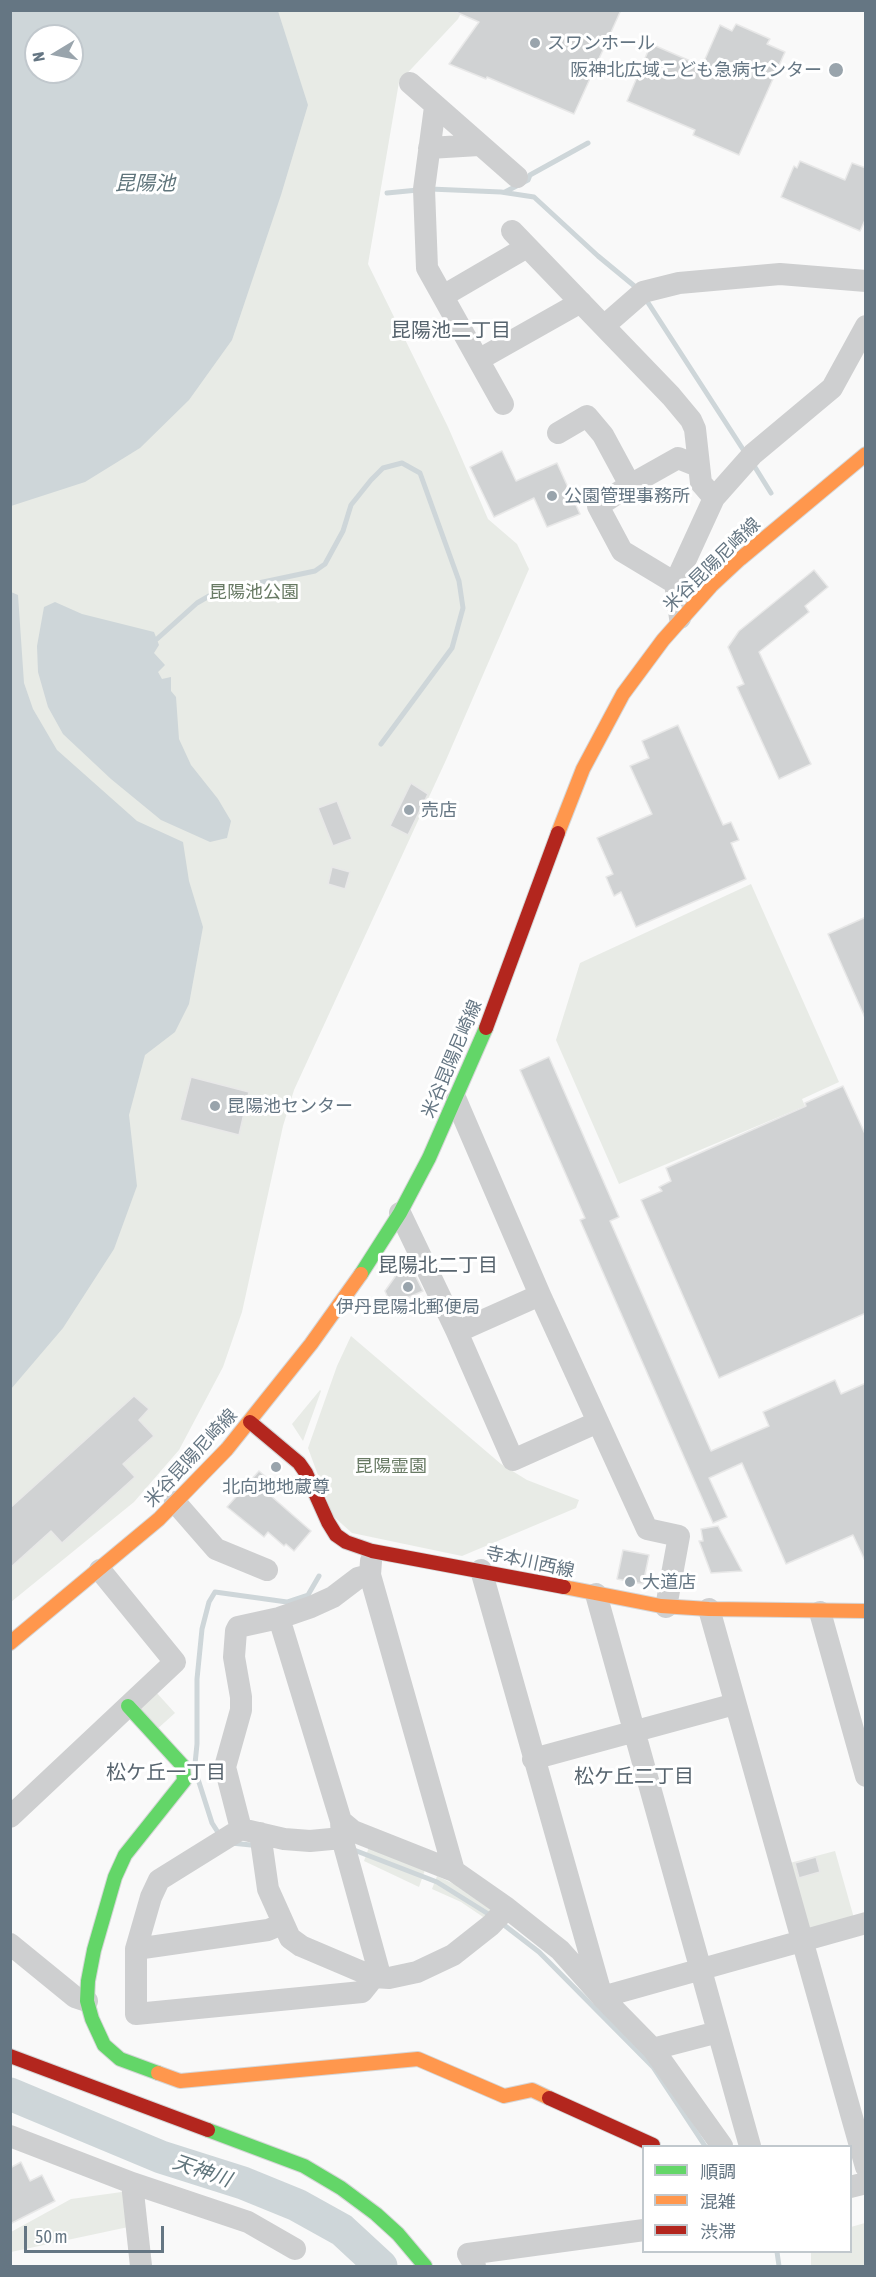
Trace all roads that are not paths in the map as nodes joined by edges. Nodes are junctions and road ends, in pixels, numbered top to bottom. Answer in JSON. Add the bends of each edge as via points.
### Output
{"nodes":[{"id":1,"x":410,"y":83,"type":"dead end"},
{"id":2,"x":435,"y":107,"type":"junction"},
{"id":3,"x":479,"y":145,"type":"junction"},
{"id":4,"x":429,"y":148,"type":"junction"},
{"id":5,"x":517,"y":177,"type":"dead end"},
{"id":6,"x":866,"y":281,"type":"edge"},
{"id":7,"x":443,"y":296,"type":"junction"},
{"id":8,"x":581,"y":302,"type":"junction"},
{"id":9,"x":604,"y":326,"type":"junction"},
{"id":10,"x":866,"y":326,"type":"edge"},
{"id":11,"x":480,"y":360,"type":"junction"},
{"id":12,"x":504,"y":404,"type":"dead end"},
{"id":13,"x":558,"y":433,"type":"dead end"},
{"id":14,"x":866,"y":454,"type":"edge"},
{"id":15,"x":698,"y":466,"type":"junction"},
{"id":16,"x":630,"y":485,"type":"junction"},
{"id":17,"x":714,"y":498,"type":"junction"},
{"id":18,"x":675,"y":583,"type":"junction"},
{"id":19,"x":680,"y":618,"type":"junction"},
{"id":20,"x":456,"y":1100,"type":"junction"},
{"id":21,"x":400,"y":1213,"type":"junction"},
{"id":22,"x":540,"y":1295,"type":"junction"},
{"id":23,"x":458,"y":1332,"type":"junction"},
{"id":24,"x":250,"y":1422,"type":"junction"},
{"id":25,"x":598,"y":1422,"type":"junction"},
{"id":26,"x":175,"y":1503,"type":"junction"},
{"id":27,"x":372,"y":1551,"type":"junction"},
{"id":28,"x":100,"y":1570,"type":"junction"},
{"id":29,"x":267,"y":1570,"type":"dead end"},
{"id":30,"x":481,"y":1570,"type":"junction"},
{"id":31,"x":370,"y":1575,"type":"junction"},
{"id":32,"x":596,"y":1594,"type":"junction"},
{"id":33,"x":666,"y":1607,"type":"junction"},
{"id":34,"x":709,"y":1609,"type":"junction"},
{"id":35,"x":866,"y":1611,"type":"edge"},
{"id":36,"x":820,"y":1612,"type":"junction"},
{"id":37,"x":279,"y":1618,"type":"junction"},
{"id":38,"x":10,"y":1643,"type":"edge"},
{"id":39,"x":735,"y":1704,"type":"junction"},
{"id":40,"x":128,"y":1706,"type":"junction"},
{"id":41,"x":634,"y":1731,"type":"junction"},
{"id":42,"x":533,"y":1759,"type":"junction"},
{"id":43,"x":866,"y":1776,"type":"edge"},
{"id":44,"x":10,"y":1817,"type":"edge"},
{"id":45,"x":341,"y":1830,"type":"junction"},
{"id":46,"x":250,"y":1831,"type":"junction"},
{"id":47,"x":454,"y":1871,"type":"junction"},
{"id":48,"x":507,"y":1908,"type":"junction"},
{"id":49,"x":866,"y":1923,"type":"edge"},
{"id":50,"x":282,"y":1924,"type":"junction"},
{"id":51,"x":802,"y":1941,"type":"junction"},
{"id":52,"x":10,"y":1944,"type":"edge"},
{"id":53,"x":136,"y":1949,"type":"junction"},
{"id":54,"x":700,"y":1969,"type":"junction"},
{"id":55,"x":374,"y":1977,"type":"junction"},
{"id":56,"x":602,"y":1997,"type":"junction"},
{"id":57,"x":87,"y":2001,"type":"junction"},
{"id":58,"x":718,"y":2032,"type":"junction"},
{"id":59,"x":653,"y":2049,"type":"junction"},
{"id":60,"x":10,"y":2056,"type":"edge"},
{"id":61,"x":10,"y":2136,"type":"edge"},
{"id":62,"x":721,"y":2145,"type":"edge"},
{"id":63,"x":750,"y":2145,"type":"edge"},
{"id":64,"x":641,"y":2146,"type":"edge"},
{"id":65,"x":866,"y":2167,"type":"edge"},
{"id":66,"x":132,"y":2182,"type":"junction"},
{"id":67,"x":642,"y":2229,"type":"edge"},
{"id":68,"x":295,"y":2249,"type":"dead end"},
{"id":69,"x":141,"y":2266,"type":"edge"},
{"id":70,"x":425,"y":2266,"type":"edge"},
{"id":71,"x":475,"y":2266,"type":"edge"}],
"edges":[{"from":1,"to":2,"type":"street"},
{"from":2,"to":3,"type":"street"},
{"from":2,"to":4,"type":"street"},
{"from":3,"to":4,"type":"street"},
{"from":3,"to":5,"type":"street"},
{"from":4,"to":7,"type":"street","via":[[424,189],[425,237],[428,268]]},
{"from":6,"to":9,"type":"street","via":[[780,274],[679,283],[643,292]]},
{"from":7,"to":8,"type":"street","via":[[520,239]]},
{"from":7,"to":11,"type":"street"},
{"from":8,"to":9,"type":"street"},
{"from":8,"to":11,"type":"street"},
{"from":9,"to":15,"type":"street","via":[[691,420]]},
{"from":10,"to":17,"type":"street","via":[[832,388],[753,454]]},
{"from":11,"to":12,"type":"street"},
{"from":13,"to":16,"type":"street","via":[[583,411],[603,435]]},
{"from":14,"to":19,"type":"main road","name":"米谷昆陽尼崎線","via":[[740,559]]},
{"from":15,"to":16,"type":"street","via":[[678,458]]},
{"from":15,"to":17,"type":"street","via":[[701,483]]},
{"from":16,"to":18,"type":"street","via":[[598,506],[622,551]]},
{"from":17,"to":18,"type":"street"},
{"from":18,"to":19,"type":"street"},
{"from":19,"to":20,"type":"main road","name":"米谷昆陽尼崎線","via":[[623,694],[583,769]]},
{"from":20,"to":21,"type":"main road","name":"米谷昆陽尼崎線"},
{"from":20,"to":22,"type":"street"},
{"from":21,"to":23,"type":"street"},
{"from":21,"to":24,"type":"main road","name":"米谷昆陽尼崎線","via":[[311,1344]]},
{"from":22,"to":23,"type":"street"},
{"from":22,"to":25,"type":"street"},
{"from":23,"to":25,"type":"street","via":[[513,1460]]},
{"from":24,"to":26,"type":"main road","name":"米谷昆陽尼崎線"},
{"from":24,"to":27,"type":"main road","name":"寺本川西線","via":[[299,1463],[336,1535]]},
{"from":25,"to":33,"type":"street","via":[[647,1529],[680,1534]]},
{"from":26,"to":28,"type":"main road","name":"米谷昆陽尼崎線"},
{"from":26,"to":29,"type":"street","via":[[229,1564]]},
{"from":27,"to":30,"type":"main road","name":"寺本川西線"},
{"from":27,"to":31,"type":"street"},
{"from":28,"to":38,"type":"main road","name":"米谷昆陽尼崎線"},
{"from":28,"to":40,"type":"street","via":[[175,1662]]},
{"from":30,"to":32,"type":"main road","name":"寺本川西線"},
{"from":30,"to":42,"type":"street"},
{"from":31,"to":37,"type":"street","via":[[358,1578],[333,1597]]},
{"from":31,"to":47,"type":"street"},
{"from":32,"to":33,"type":"main road","name":"寺本川西線"},
{"from":32,"to":41,"type":"street"},
{"from":33,"to":34,"type":"main road","name":"寺本川西線"},
{"from":34,"to":36,"type":"main road","name":"寺本川西線"},
{"from":34,"to":39,"type":"street"},
{"from":35,"to":36,"type":"main road","name":"寺本川西線"},
{"from":36,"to":43,"type":"street"},
{"from":37,"to":45,"type":"street"},
{"from":37,"to":46,"type":"street","via":[[238,1627],[236,1631],[234,1657],[241,1710],[225,1767]]},
{"from":39,"to":41,"type":"street"},
{"from":39,"to":51,"type":"street"},
{"from":40,"to":44,"type":"street"},
{"from":40,"to":57,"type":"main road","via":[[183,1766],[184,1781],[125,1855],[115,1877],[94,1950]]},
{"from":41,"to":42,"type":"street"},
{"from":41,"to":54,"type":"street"},
{"from":42,"to":56,"type":"street"},
{"from":45,"to":46,"type":"street","via":[[293,1840]]},
{"from":45,"to":47,"type":"street"},
{"from":45,"to":55,"type":"street","via":[[378,1968]]},
{"from":46,"to":50,"type":"street"},
{"from":46,"to":53,"type":"street","via":[[159,1880]]},
{"from":47,"to":48,"type":"street"},
{"from":48,"to":55,"type":"street","via":[[453,1955],[417,1972]]},
{"from":48,"to":56,"type":"street","via":[[560,1950]]},
{"from":49,"to":51,"type":"street"},
{"from":50,"to":53,"type":"street","via":[[268,1930]]},
{"from":50,"to":55,"type":"street","via":[[300,1946]]},
{"from":51,"to":54,"type":"street"},
{"from":51,"to":65,"type":"street"},
{"from":52,"to":57,"type":"street","via":[[75,1997]]},
{"from":53,"to":55,"type":"street","via":[[136,2014],[362,1992]]},
{"from":54,"to":56,"type":"street"},
{"from":54,"to":58,"type":"street"},
{"from":56,"to":59,"type":"street"},
{"from":57,"to":64,"type":"main road","via":[[104,2044],[120,2059],[180,2081],[418,2059],[466,2088],[504,2096],[532,2090],[546,2105]]},
{"from":58,"to":59,"type":"street"},
{"from":58,"to":63,"type":"street"},
{"from":59,"to":62,"type":"street"},
{"from":60,"to":70,"type":"main road","via":[[304,2166],[376,2214]]},
{"from":61,"to":66,"type":"street"},
{"from":66,"to":68,"type":"street","via":[[248,2222]]},
{"from":66,"to":69,"type":"street"},
{"from":67,"to":71,"type":"street","via":[[468,2254]]}]}
